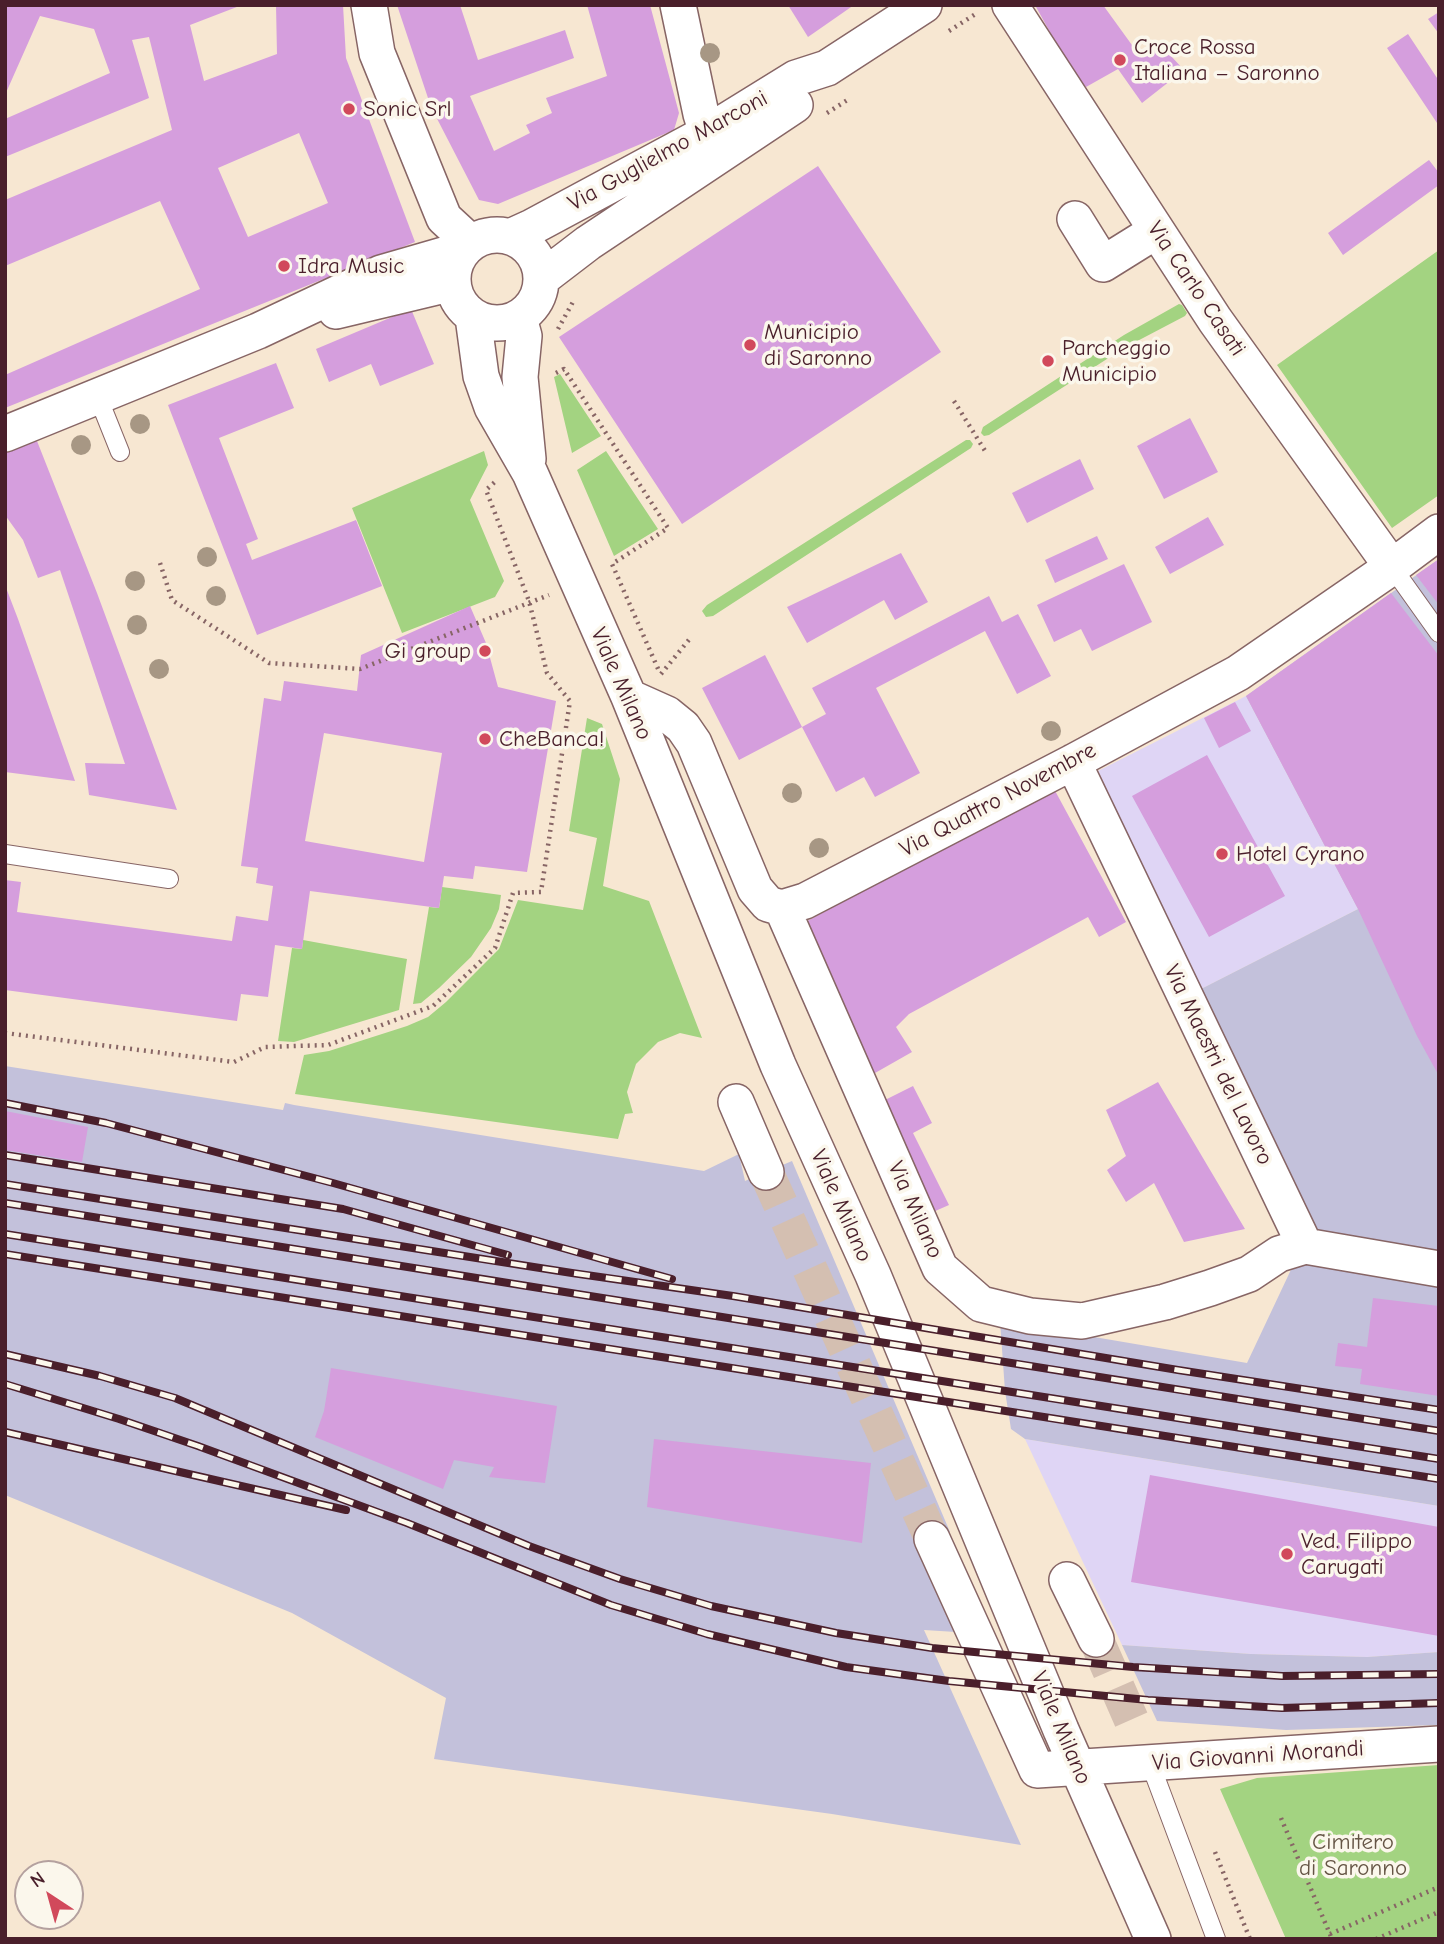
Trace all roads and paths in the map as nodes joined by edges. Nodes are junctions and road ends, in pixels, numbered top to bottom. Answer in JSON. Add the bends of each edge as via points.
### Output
{"nodes":[{"id":1,"x":369,"y":5,"type":"edge"},
{"id":2,"x":678,"y":5,"type":"edge"},
{"id":3,"x":924,"y":5,"type":"edge"},
{"id":4,"x":1010,"y":5,"type":"edge"},
{"id":5,"x":827,"y":68,"type":"junction"},
{"id":6,"x":707,"y":133,"type":"junction"},
{"id":7,"x":1075,"y":219,"type":"dead end"},
{"id":8,"x":1156,"y":231,"type":"junction"},
{"id":9,"x":510,"y":237,"type":"junction"},
{"id":10,"x":468,"y":246,"type":"junction"},
{"id":11,"x":541,"y":279,"type":"junction"},
{"id":12,"x":453,"y":283,"type":"junction"},
{"id":13,"x":473,"y":317,"type":"junction"},
{"id":14,"x":519,"y":317,"type":"junction"},
{"id":15,"x":258,"y":331,"type":"junction"},
{"id":16,"x":553,"y":374,"type":"dead end"},
{"id":17,"x":98,"y":397,"type":"junction"},
{"id":18,"x":954,"y":401,"type":"dead end"},
{"id":19,"x":5,"y":434,"type":"edge"},
{"id":20,"x":120,"y":452,"type":"dead end"},
{"id":21,"x":987,"y":454,"type":"dead end"},
{"id":22,"x":530,"y":473,"type":"junction"},
{"id":23,"x":1439,"y":532,"type":"edge"},
{"id":24,"x":160,"y":563,"type":"dead end"},
{"id":25,"x":1392,"y":567,"type":"junction"},
{"id":26,"x":1439,"y":633,"type":"edge"},
{"id":27,"x":692,"y":636,"type":"dead end"},
{"id":28,"x":629,"y":697,"type":"junction"},
{"id":29,"x":1073,"y":762,"type":"junction"},
{"id":30,"x":5,"y":854,"type":"edge"},
{"id":31,"x":169,"y":879,"type":"dead end"},
{"id":32,"x":782,"y":908,"type":"junction"},
{"id":33,"x":5,"y":1032,"type":"edge"},
{"id":34,"x":736,"y":1102,"type":"dead end"},
{"id":35,"x":766,"y":1172,"type":"tunnel mouth"},
{"id":36,"x":1304,"y":1246,"type":"junction"},
{"id":37,"x":1439,"y":1269,"type":"edge"},
{"id":38,"x":932,"y":1539,"type":"tunnel mouth"},
{"id":39,"x":1067,"y":1580,"type":"dead end"},
{"id":40,"x":1096,"y":1639,"type":"tunnel mouth"},
{"id":41,"x":1439,"y":1744,"type":"edge"},
{"id":42,"x":1144,"y":1749,"type":"junction"},
{"id":43,"x":1077,"y":1767,"type":"junction"},
{"id":44,"x":1281,"y":1818,"type":"dead end"},
{"id":45,"x":1439,"y":1887,"type":"edge"},
{"id":46,"x":1439,"y":1912,"type":"edge"},
{"id":47,"x":1331,"y":1936,"type":"edge"},
{"id":48,"x":1153,"y":1939,"type":"edge"},
{"id":49,"x":1216,"y":1939,"type":"edge"},
{"id":50,"x":1376,"y":1939,"type":"edge"}],
"edges":[{"from":1,"to":10,"type":"street","via":[[377,53],[444,218]]},
{"from":2,"to":6,"type":"street"},
{"from":3,"to":5,"type":"street","name":"Via Guglielmo Marconi"},
{"from":4,"to":8,"type":"street","name":"Via Carlo Casati"},
{"from":5,"to":6,"type":"street","name":"Via Guglielmo Marconi","via":[[796,78]]},
{"from":5,"to":11,"type":"street","name":"Via Guglielmo Marconi","via":[[810,95]]},
{"from":6,"to":9,"type":"street","name":"Via Guglielmo Marconi"},
{"from":7,"to":8,"type":"street","via":[[1102,264]]},
{"from":8,"to":25,"type":"street","name":"Via Carlo Casati"},
{"from":9,"to":10,"type":"street","via":[[495,235]]},
{"from":9,"to":11,"type":"street","via":[[536,257]]},
{"from":10,"to":12,"type":"street","via":[[457,258]]},
{"from":10,"to":15,"type":"street","via":[[382,273]]},
{"from":11,"to":14,"type":"street","via":[[532,306]]},
{"from":12,"to":13,"type":"street","via":[[459,304]]},
{"from":12,"to":15,"type":"street"},
{"from":13,"to":14,"type":"street","via":[[488,323]]},
{"from":13,"to":22,"type":"street","name":"Viale Milano","via":[[481,376],[492,407]]},
{"from":14,"to":22,"type":"street","name":"Viale Milano","via":[[524,336],[520,377]]},
{"from":15,"to":17,"type":"street"},
{"from":16,"to":27,"type":"path","via":[[564,369],[668,528],[612,564],[660,675]]},
{"from":17,"to":19,"type":"street"},
{"from":17,"to":20,"type":"lane"},
{"from":18,"to":21,"type":"path"},
{"from":22,"to":28,"type":"street","name":"Viale Milano"},
{"from":23,"to":25,"type":"street","name":"Via Quattro Novembre"},
{"from":24,"to":33,"type":"path","via":[[173,600],[269,663],[360,669],[529,601],[547,673],[570,701],[541,892],[513,892],[495,948],[433,1006],[328,1045],[265,1047],[234,1062]]},
{"from":25,"to":26,"type":"lane"},
{"from":25,"to":29,"type":"street","name":"Via Quattro Novembre","via":[[1238,673]]},
{"from":28,"to":32,"type":"street","via":[[667,714],[683,727],[694,743],[755,889],[768,904]]},
{"from":28,"to":43,"type":"street","name":"Viale Milano","via":[[744,984],[873,1275]]},
{"from":29,"to":32,"type":"street","name":"Via Quattro Novembre","via":[[805,901]]},
{"from":29,"to":36,"type":"street","name":"Via Maestri del Lavoro"},
{"from":30,"to":31,"type":"lane"},
{"from":32,"to":36,"type":"street","name":"Via Milano","via":[[940,1268],[981,1304],[1030,1316],[1082,1321],[1210,1288]]},
{"from":34,"to":35,"type":"street"},
{"from":36,"to":37,"type":"street"},
{"from":38,"to":43,"type":"street","name":"Via Giovanni Morandi","via":[[1037,1770]]},
{"from":39,"to":40,"type":"street"},
{"from":41,"to":42,"type":"street","name":"Via Giovanni Morandi"},
{"from":42,"to":43,"type":"street","name":"Via Giovanni Morandi"},
{"from":42,"to":49,"type":"lane"},
{"from":43,"to":48,"type":"street","name":"Viale Milano"},
{"from":44,"to":47,"type":"path"},
{"from":45,"to":47,"type":"path"},
{"from":46,"to":50,"type":"path"}]}
